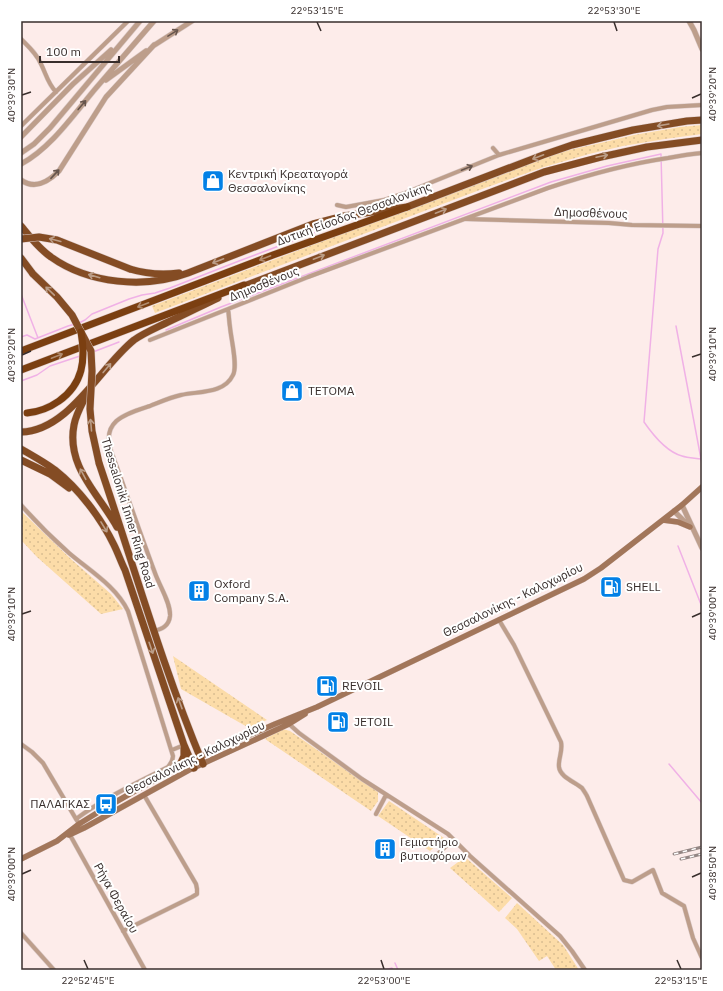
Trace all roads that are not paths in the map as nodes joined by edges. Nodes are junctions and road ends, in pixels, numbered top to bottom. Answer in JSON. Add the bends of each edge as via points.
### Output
{"nodes":[{"id":1,"x":128,"y":21,"type":"edge"},
{"id":2,"x":140,"y":21,"type":"edge"},
{"id":3,"x":154,"y":21,"type":"edge"},
{"id":4,"x":192,"y":21,"type":"edge"},
{"id":5,"x":689,"y":21,"type":"edge"},
{"id":6,"x":21,"y":39,"type":"edge"},
{"id":7,"x":122,"y":42,"type":"junction"},
{"id":8,"x":154,"y":45,"type":"junction"},
{"id":9,"x":702,"y":49,"type":"edge"},
{"id":10,"x":96,"y":88,"type":"junction"},
{"id":11,"x":56,"y":92,"type":"junction"},
{"id":12,"x":702,"y":105,"type":"edge"},
{"id":13,"x":702,"y":120,"type":"edge"},
{"id":14,"x":21,"y":126,"type":"edge"},
{"id":15,"x":21,"y":137,"type":"edge"},
{"id":16,"x":702,"y":140,"type":"edge"},
{"id":17,"x":493,"y":148,"type":"dead end"},
{"id":18,"x":21,"y":153,"type":"edge"},
{"id":19,"x":702,"y":153,"type":"edge"},
{"id":20,"x":499,"y":156,"type":"junction"},
{"id":21,"x":21,"y":164,"type":"edge"},
{"id":22,"x":21,"y":180,"type":"edge"},
{"id":23,"x":337,"y":205,"type":"dead end"},
{"id":24,"x":407,"y":207,"type":"junction"},
{"id":25,"x":464,"y":219,"type":"junction"},
{"id":26,"x":21,"y":226,"type":"edge"},
{"id":27,"x":702,"y":226,"type":"edge"},
{"id":28,"x":21,"y":239,"type":"edge"},
{"id":29,"x":21,"y":259,"type":"edge"},
{"id":30,"x":196,"y":269,"type":"junction"},
{"id":31,"x":244,"y":286,"type":"junction"},
{"id":32,"x":228,"y":309,"type":"junction"},
{"id":33,"x":81,"y":332,"type":"junction"},
{"id":34,"x":150,"y":340,"type":"dead end"},
{"id":35,"x":21,"y":351,"type":"edge"},
{"id":36,"x":21,"y":370,"type":"edge"},
{"id":37,"x":90,"y":388,"type":"junction"},
{"id":38,"x":24,"y":413,"type":"edge"},
{"id":39,"x":21,"y":432,"type":"edge"},
{"id":40,"x":21,"y":449,"type":"edge"},
{"id":41,"x":23,"y":461,"type":"edge"},
{"id":42,"x":702,"y":488,"type":"edge"},
{"id":43,"x":80,"y":496,"type":"junction"},
{"id":44,"x":21,"y":505,"type":"edge"},
{"id":45,"x":682,"y":505,"type":"junction"},
{"id":46,"x":674,"y":511,"type":"junction"},
{"id":47,"x":663,"y":520,"type":"junction"},
{"id":48,"x":692,"y":529,"type":"junction"},
{"id":49,"x":126,"y":543,"type":"junction"},
{"id":50,"x":702,"y":548,"type":"edge"},
{"id":51,"x":499,"y":620,"type":"junction"},
{"id":52,"x":153,"y":632,"type":"junction"},
{"id":53,"x":317,"y":707,"type":"junction"},
{"id":54,"x":286,"y":725,"type":"junction"},
{"id":55,"x":21,"y":744,"type":"edge"},
{"id":56,"x":184,"y":745,"type":"junction"},
{"id":57,"x":172,"y":750,"type":"junction"},
{"id":58,"x":201,"y":760,"type":"junction"},
{"id":59,"x":193,"y":765,"type":"junction"},
{"id":60,"x":179,"y":767,"type":"junction"},
{"id":61,"x":144,"y":794,"type":"junction"},
{"id":62,"x":386,"y":795,"type":"junction"},
{"id":63,"x":376,"y":814,"type":"dead end"},
{"id":64,"x":80,"y":824,"type":"junction"},
{"id":65,"x":70,"y":835,"type":"junction"},
{"id":66,"x":62,"y":838,"type":"junction"},
{"id":67,"x":453,"y":839,"type":"junction"},
{"id":68,"x":435,"y":858,"type":"dead end"},
{"id":69,"x":21,"y":859,"type":"edge"},
{"id":70,"x":123,"y":931,"type":"junction"},
{"id":71,"x":21,"y":933,"type":"edge"},
{"id":72,"x":702,"y":958,"type":"edge"},
{"id":73,"x":55,"y":970,"type":"edge"},
{"id":74,"x":145,"y":970,"type":"edge"},
{"id":75,"x":585,"y":970,"type":"edge"}],
"edges":[{"from":1,"to":11,"type":"street"},
{"from":2,"to":7,"type":"street"},
{"from":3,"to":10,"type":"street"},
{"from":8,"to":4,"type":"street","one_way":true},
{"from":5,"to":9,"type":"street"},
{"from":6,"to":11,"type":"street","via":[[39,60],[51,87]]},
{"from":7,"to":15,"type":"street","via":[[73,84]]},
{"from":7,"to":18,"type":"street","via":[[50,128]]},
{"from":8,"to":10,"type":"street"},
{"from":22,"to":8,"type":"street","one_way":true,"via":[[32,185],[42,184],[59,171],[106,97]]},
{"from":21,"to":10,"type":"street","one_way":true,"via":[[57,135]]},
{"from":11,"to":14,"type":"street"},
{"from":12,"to":20,"type":"street","via":[[652,110]]},
{"from":13,"to":24,"type":"highway","name":"Δυτική Είσοδος Θεσσαλονίκης","one_way":true,"via":[[633,130],[572,145]]},
{"from":31,"to":16,"type":"highway","one_way":true,"via":[[544,172],[647,147]]},
{"from":17,"to":20,"type":"street"},
{"from":19,"to":25,"type":"street","via":[[656,159],[576,179]]},
{"from":23,"to":20,"type":"street","one_way":true,"via":[[384,200]]},
{"from":24,"to":30,"type":"highway","one_way":true,"via":[[323,221]]},
{"from":24,"to":35,"type":"highway","name":"Δυτική Είσοδος Θεσσαλονίκης","one_way":true},
{"from":25,"to":27,"type":"street","name":"Δημοσθένους"},
{"from":25,"to":32,"type":"street","name":"Δημοσθένους"},
{"from":30,"to":26,"type":"highway","one_way":true,"via":[[179,276],[151,282],[112,281],[95,277],[74,270],[51,257]]},
{"from":30,"to":28,"type":"highway","one_way":true,"bridge":true,"via":[[160,274],[139,272],[57,240],[38,237]]},
{"from":33,"to":29,"type":"highway","name":"Thessaloniki Inner Ring Road","one_way":true,"bridge":true,"via":[[66,307]]},
{"from":36,"to":31,"type":"highway","one_way":true},
{"from":37,"to":31,"type":"highway","one_way":true,"via":[[115,358],[136,339]]},
{"from":32,"to":34,"type":"street"},
{"from":32,"to":52,"type":"street","name":"Δημοσθένους","via":[[235,365],[229,381],[214,390],[180,395],[125,415],[113,424],[110,430],[108,439],[111,451],[170,610],[166,626]]},
{"from":33,"to":38,"type":"highway","bridge":true,"via":[[84,356],[76,383],[67,395],[55,403],[42,410]]},
{"from":49,"to":33,"type":"highway","name":"Thessaloniki Inner Ring Road","one_way":true,"bridge":true,"via":[[99,463],[92,431],[91,351]]},
{"from":37,"to":39,"type":"highway","via":[[57,420],[35,430]]},
{"from":49,"to":37,"type":"highway","one_way":true,"via":[[84,478],[75,456],[74,425]]},
{"from":40,"to":43,"type":"highway","name":"Thessaloniki Inner Ring Road","via":[[54,469]]},
{"from":41,"to":43,"type":"highway","via":[[50,474]]},
{"from":42,"to":45,"type":"main road","name":"Θεσσαλονίκης - Καλοχωρίου"},
{"from":43,"to":56,"type":"highway","name":"Thessaloniki Inner Ring Road","one_way":true,"via":[[104,526],[125,570]]},
{"from":44,"to":57,"type":"street","via":[[52,538],[109,585],[125,605]]},
{"from":45,"to":46,"type":"main road","name":"Θεσσαλονίκης - Καλοχωρίου"},
{"from":45,"to":48,"type":"street"},
{"from":46,"to":47,"type":"main road","name":"Θεσσαλονίκης - Καλοχωρίου"},
{"from":46,"to":48,"type":"street"},
{"from":47,"to":48,"type":"main road","via":[[678,522]]},
{"from":47,"to":51,"type":"main road","name":"Θεσσαλονίκης - Καλοχωρίου","via":[[584,579]]},
{"from":48,"to":50,"type":"street"},
{"from":49,"to":52,"type":"highway","name":"Thessaloniki Inner Ring Road"},
{"from":51,"to":53,"type":"main road","name":"Θεσσαλονίκης - Καλοχωρίου"},
{"from":51,"to":72,"type":"street","via":[[514,645],[561,742],[559,768],[562,774],[583,789],[624,880],[632,882],[653,870],[662,893],[684,906]]},
{"from":58,"to":52,"type":"highway","name":"Thessaloniki Inner Ring Road","one_way":true},
{"from":53,"to":54,"type":"main road","name":"Θεσσαλονίκης - Καλοχωρίου"},
{"from":53,"to":58,"type":"main road","name":"Θεσσαλονίκης - Καλοχωρίου","via":[[274,724]]},
{"from":54,"to":58,"type":"main road","name":"Θεσσαλονίκης - Καλοχωρίου","via":[[265,736]]},
{"from":54,"to":62,"type":"street"},
{"from":55,"to":64,"type":"street","via":[[43,763]]},
{"from":56,"to":57,"type":"street"},
{"from":56,"to":59,"type":"highway","name":"Thessaloniki Inner Ring Road"},
{"from":56,"to":60,"type":"highway","via":[[184,756]]},
{"from":57,"to":64,"type":"street","via":[[171,764],[84,813]]},
{"from":58,"to":59,"type":"main road","name":"Θεσσαλονίκης - Καλοχωρίου"},
{"from":59,"to":60,"type":"main road","name":"Θεσσαλονίκης - Καλοχωρίου"},
{"from":59,"to":61,"type":"main road","name":"Θεσσαλονίκης - Καλοχωρίου"},
{"from":60,"to":64,"type":"main road","name":"Θεσσαλονίκης - Καλοχωρίου"},
{"from":61,"to":64,"type":"main road","name":"Θεσσαλονίκης - Καλοχωρίου"},
{"from":61,"to":70,"type":"street","via":[[196,884],[197,894]]},
{"from":62,"to":63,"type":"street"},
{"from":62,"to":67,"type":"street"},
{"from":64,"to":65,"type":"main road","name":"Θεσσαλονίκης - Καλοχωρίου"},
{"from":64,"to":66,"type":"main road"},
{"from":65,"to":66,"type":"main road","name":"Θεσσαλονίκης - Καλοχωρίου"},
{"from":65,"to":70,"type":"street","name":"Ρήγα Φεραίου"},
{"from":66,"to":69,"type":"main road"},
{"from":67,"to":68,"type":"street"},
{"from":67,"to":75,"type":"street","via":[[560,936]]},
{"from":70,"to":74,"type":"street","name":"Ρήγα Φεραίου"},
{"from":71,"to":73,"type":"street"}]}
